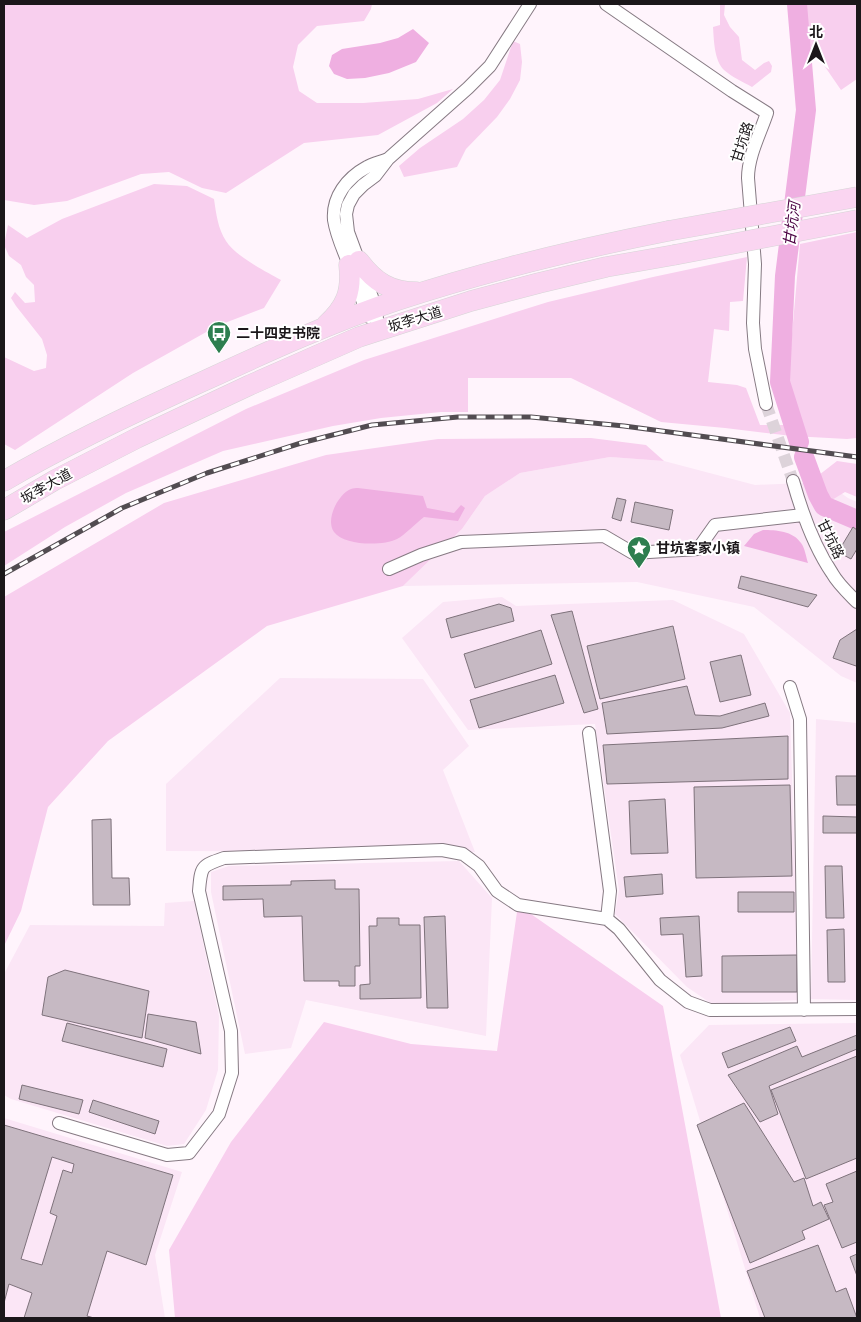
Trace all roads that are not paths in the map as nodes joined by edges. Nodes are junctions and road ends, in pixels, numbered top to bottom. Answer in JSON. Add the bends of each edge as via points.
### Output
{"nodes":[{"id":1,"x":530,"y":4,"type":"edge"},
{"id":2,"x":606,"y":4,"type":"edge"},
{"id":3,"x":857,"y":197,"type":"edge"},
{"id":4,"x":857,"y":220,"type":"edge"},
{"id":5,"x":354,"y":263,"type":"junction"},
{"id":6,"x":426,"y":291,"type":"junction"},
{"id":7,"x":371,"y":310,"type":"junction"},
{"id":8,"x":322,"y":329,"type":"junction"},
{"id":9,"x":378,"y":330,"type":"junction"},
{"id":10,"x":766,"y":404,"type":"tunnel mouth"},
{"id":11,"x":793,"y":481,"type":"tunnel mouth"},
{"id":12,"x":4,"y":482,"type":"edge"},
{"id":13,"x":4,"y":510,"type":"edge"},
{"id":14,"x":803,"y":515,"type":"junction"},
{"id":15,"x":389,"y":569,"type":"dead end"},
{"id":16,"x":857,"y":602,"type":"edge"},
{"id":17,"x":790,"y":688,"type":"dead end"},
{"id":18,"x":589,"y":733,"type":"dead end"},
{"id":19,"x":607,"y":920,"type":"junction"},
{"id":20,"x":857,"y":1009,"type":"edge"},
{"id":21,"x":804,"y":1010,"type":"junction"},
{"id":22,"x":58,"y":1123,"type":"dead end"}],
"edges":[{"from":1,"to":5,"type":"street","via":[[490,66],[354,194],[346,214]]},
{"from":2,"to":10,"type":"street","name":"甘坑路","via":[[767,113],[748,169],[755,264],[753,323]]},
{"from":3,"to":6,"type":"main road","name":"坂李大道","bridge":true,"via":[[600,245]]},
{"from":4,"to":9,"type":"main road","name":"坂李大道","bridge":true,"via":[[606,267],[471,301]]},
{"from":5,"to":6,"type":"main road","via":[[397,290]]},
{"from":5,"to":7,"type":"street"},
{"from":5,"to":8,"type":"main road","via":[[343,307]]},
{"from":6,"to":7,"type":"main road","name":"坂李大道"},
{"from":7,"to":8,"type":"main road","name":"坂李大道"},
{"from":7,"to":9,"type":"street"},
{"from":8,"to":12,"type":"main road","name":"坂李大道","via":[[126,416]]},
{"from":9,"to":13,"type":"main road","name":"坂李大道","via":[[137,438]]},
{"from":11,"to":14,"type":"street","name":"甘坑路"},
{"from":14,"to":15,"type":"street","via":[[715,525],[698,549],[633,553],[604,536],[461,542]]},
{"from":14,"to":16,"type":"street","name":"甘坑路","via":[[832,574]]},
{"from":17,"to":21,"type":"street","via":[[800,719]]},
{"from":18,"to":19,"type":"street","via":[[610,891]]},
{"from":19,"to":21,"type":"street","via":[[660,980],[688,1002],[710,1010]]},
{"from":19,"to":22,"type":"street","via":[[518,905],[498,891],[479,866],[463,854],[442,850],[224,858],[208,863],[200,873],[199,891],[231,1032],[232,1072],[219,1114],[189,1153],[167,1156]]},
{"from":20,"to":21,"type":"street"}]}
